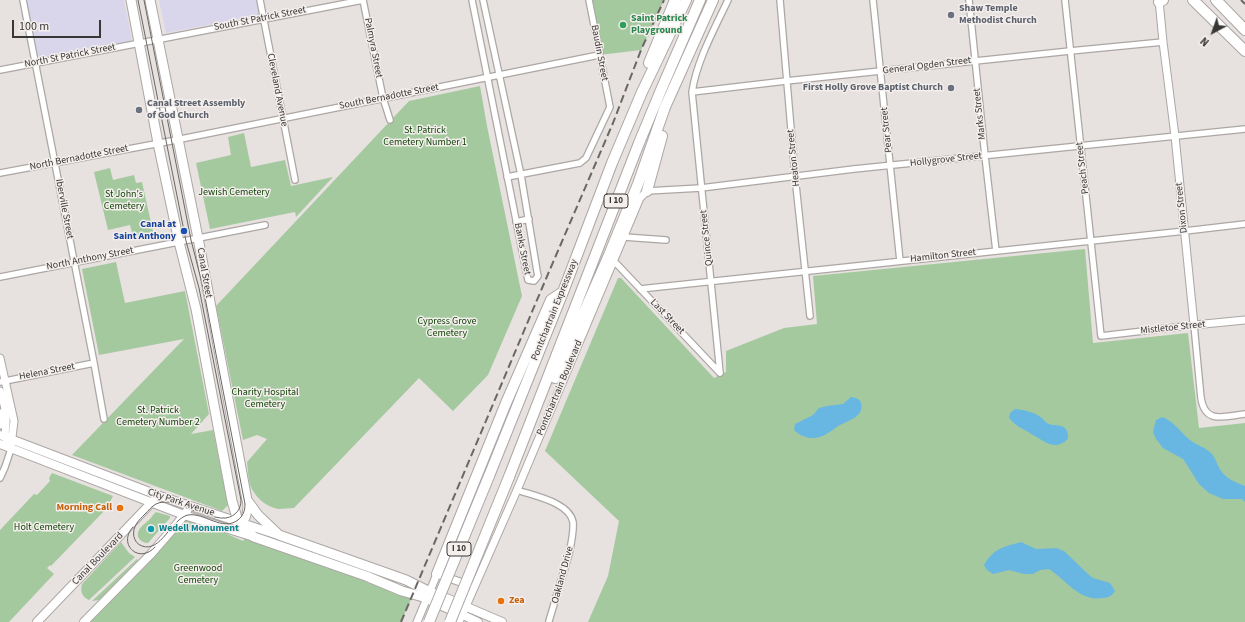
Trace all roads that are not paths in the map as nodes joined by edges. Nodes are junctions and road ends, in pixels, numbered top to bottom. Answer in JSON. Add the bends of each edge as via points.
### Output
{"nodes":[{"id":1,"x":23,"y":0,"type":"edge"},
{"id":2,"x":131,"y":0,"type":"edge"},
{"id":3,"x":150,"y":0,"type":"edge"},
{"id":4,"x":260,"y":0,"type":"edge"},
{"id":5,"x":363,"y":0,"type":"edge"},
{"id":6,"x":472,"y":0,"type":"edge"},
{"id":7,"x":483,"y":0,"type":"edge"},
{"id":8,"x":589,"y":0,"type":"edge"},
{"id":9,"x":675,"y":0,"type":"edge"},
{"id":10,"x":686,"y":0,"type":"edge"},
{"id":11,"x":700,"y":0,"type":"edge"},
{"id":12,"x":713,"y":0,"type":"edge"},
{"id":13,"x":728,"y":0,"type":"edge"},
{"id":14,"x":780,"y":0,"type":"edge"},
{"id":15,"x":873,"y":0,"type":"edge"},
{"id":16,"x":969,"y":0,"type":"edge"},
{"id":17,"x":1064,"y":0,"type":"edge"},
{"id":18,"x":1192,"y":0,"type":"edge"},
{"id":19,"x":1216,"y":0,"type":"edge"},
{"id":20,"x":1160,"y":1,"type":"edge"},
{"id":21,"x":263,"y":18,"type":"junction"},
{"id":22,"x":1245,"y":30,"type":"edge"},
{"id":23,"x":158,"y":39,"type":"junction"},
{"id":24,"x":139,"y":42,"type":"junction"},
{"id":25,"x":1163,"y":42,"type":"junction"},
{"id":26,"x":693,"y":45,"type":"junction"},
{"id":27,"x":1070,"y":51,"type":"junction"},
{"id":28,"x":1245,"y":51,"type":"edge"},
{"id":29,"x":600,"y":55,"type":"junction"},
{"id":30,"x":975,"y":61,"type":"junction"},
{"id":31,"x":35,"y":63,"type":"junction"},
{"id":32,"x":0,"y":70,"type":"edge"},
{"id":33,"x":880,"y":72,"type":"junction"},
{"id":34,"x":499,"y":76,"type":"junction"},
{"id":35,"x":487,"y":78,"type":"junction"},
{"id":36,"x":786,"y":81,"type":"junction"},
{"id":37,"x":642,"y":92,"type":"junction"},
{"id":38,"x":692,"y":92,"type":"junction"},
{"id":39,"x":382,"y":98,"type":"junction"},
{"id":40,"x":172,"y":111,"type":"junction"},
{"id":41,"x":154,"y":114,"type":"junction"},
{"id":42,"x":283,"y":118,"type":"junction"},
{"id":43,"x":390,"y":120,"type":"dead end"},
{"id":44,"x":1245,"y":129,"type":"edge"},
{"id":45,"x":1175,"y":136,"type":"junction"},
{"id":46,"x":178,"y":139,"type":"junction"},
{"id":47,"x":158,"y":143,"type":"junction"},
{"id":48,"x":1080,"y":146,"type":"junction"},
{"id":49,"x":985,"y":156,"type":"junction"},
{"id":50,"x":55,"y":163,"type":"junction"},
{"id":51,"x":891,"y":166,"type":"junction"},
{"id":52,"x":0,"y":173,"type":"edge"},
{"id":53,"x":521,"y":175,"type":"junction"},
{"id":54,"x":795,"y":176,"type":"junction"},
{"id":55,"x":507,"y":177,"type":"junction"},
{"id":56,"x":295,"y":180,"type":"dead end"},
{"id":57,"x":701,"y":188,"type":"junction"},
{"id":58,"x":647,"y":191,"type":"junction"},
{"id":59,"x":528,"y":219,"type":"junction"},
{"id":60,"x":516,"y":222,"type":"junction"},
{"id":61,"x":1245,"y":224,"type":"edge"},
{"id":62,"x":265,"y":225,"type":"dead end"},
{"id":63,"x":1185,"y":231,"type":"junction"},
{"id":64,"x":624,"y":237,"type":"junction"},
{"id":65,"x":198,"y":238,"type":"junction"},
{"id":66,"x":666,"y":240,"type":"dead end"},
{"id":67,"x":1091,"y":241,"type":"junction"},
{"id":68,"x":179,"y":242,"type":"junction"},
{"id":69,"x":996,"y":251,"type":"junction"},
{"id":70,"x":613,"y":260,"type":"junction"},
{"id":71,"x":900,"y":261,"type":"junction"},
{"id":72,"x":74,"y":262,"type":"junction"},
{"id":73,"x":806,"y":271,"type":"junction"},
{"id":74,"x":0,"y":277,"type":"edge"},
{"id":75,"x":711,"y":281,"type":"junction"},
{"id":76,"x":640,"y":289,"type":"junction"},
{"id":77,"x":563,"y":292,"type":"junction"},
{"id":78,"x":810,"y":316,"type":"dead end"},
{"id":79,"x":1245,"y":320,"type":"edge"},
{"id":80,"x":1194,"y":325,"type":"junction"},
{"id":81,"x":1101,"y":336,"type":"joint"},
{"id":82,"x":0,"y":358,"type":"edge"},
{"id":83,"x":94,"y":363,"type":"junction"},
{"id":84,"x":720,"y":373,"type":"joint"},
{"id":85,"x":2,"y":381,"type":"edge"},
{"id":86,"x":0,"y":391,"type":"edge"},
{"id":87,"x":3,"y":400,"type":"junction"},
{"id":88,"x":538,"y":404,"type":"junction"},
{"id":89,"x":1245,"y":414,"type":"edge"},
{"id":90,"x":104,"y":419,"type":"dead end"},
{"id":91,"x":232,"y":420,"type":"junction"},
{"id":92,"x":217,"y":422,"type":"junction"},
{"id":93,"x":0,"y":425,"type":"edge"},
{"id":94,"x":1,"y":439,"type":"edge"},
{"id":95,"x":11,"y":444,"type":"junction"},
{"id":96,"x":0,"y":478,"type":"edge"},
{"id":97,"x":517,"y":490,"type":"junction"},
{"id":98,"x":160,"y":496,"type":"junction"},
{"id":99,"x":247,"y":500,"type":"junction"},
{"id":100,"x":232,"y":501,"type":"junction"},
{"id":101,"x":151,"y":502,"type":"junction"},
{"id":102,"x":190,"y":507,"type":"junction"},
{"id":103,"x":184,"y":515,"type":"junction"},
{"id":104,"x":219,"y":516,"type":"junction"},
{"id":105,"x":241,"y":523,"type":"junction"},
{"id":106,"x":223,"y":527,"type":"junction"},
{"id":107,"x":279,"y":535,"type":"junction"},
{"id":108,"x":254,"y":537,"type":"junction"},
{"id":109,"x":437,"y":574,"type":"junction"},
{"id":110,"x":475,"y":588,"type":"junction"},
{"id":111,"x":428,"y":595,"type":"junction"},
{"id":112,"x":463,"y":615,"type":"edge"},
{"id":113,"x":420,"y":621,"type":"edge"},
{"id":114,"x":549,"y":621,"type":"edge"},
{"id":115,"x":37,"y":622,"type":"edge"},
{"id":116,"x":84,"y":622,"type":"edge"},
{"id":117,"x":429,"y":622,"type":"edge"},
{"id":118,"x":450,"y":622,"type":"edge"},
{"id":119,"x":478,"y":622,"type":"edge"},
{"id":120,"x":502,"y":622,"type":"edge"}],
"edges":[{"from":1,"to":31,"type":"street","name":"Iberville Street"},
{"from":2,"to":24,"type":"main road","name":"Canal Street"},
{"from":3,"to":23,"type":"main road","name":"Canal Street"},
{"from":4,"to":21,"type":"street","name":"Cleveland Avenue"},
{"from":5,"to":21,"type":"street","name":"South St Patrick Street"},
{"from":5,"to":39,"type":"street","name":"Palmyra Street"},
{"from":6,"to":35,"type":"street","name":"Banks Street"},
{"from":7,"to":34,"type":"street","name":"Banks Street"},
{"from":8,"to":29,"type":"street","name":"Baudin Street"},
{"from":9,"to":37,"type":"highway","via":[[640,85]]},
{"from":10,"to":37,"type":"highway","name":"Pontchartrain Expressway","number":"I 10"},
{"from":11,"to":88,"type":"highway","name":"Pontchartrain Expressway","number":"I 10","via":[[660,90]]},
{"from":12,"to":26,"type":"highway"},
{"from":13,"to":38,"type":"street","name":"Quince Street","via":[[700,62]]},
{"from":14,"to":36,"type":"street","name":"Heaton Street"},
{"from":15,"to":33,"type":"street","name":"Pear Street"},
{"from":16,"to":30,"type":"street","name":"Marks Street"},
{"from":17,"to":27,"type":"street","name":"Peach Street"},
{"from":18,"to":28,"type":"highway"},
{"from":19,"to":22,"type":"highway"},
{"from":20,"to":25,"type":"street","name":"Dixon Street"},
{"from":21,"to":23,"type":"street","name":"South St Patrick Street"},
{"from":21,"to":42,"type":"street","name":"Cleveland Avenue"},
{"from":23,"to":24,"type":"street","name":"South St Patrick Street"},
{"from":23,"to":40,"type":"main road","name":"Canal Street"},
{"from":24,"to":31,"type":"street","name":"North St Patrick Street"},
{"from":24,"to":41,"type":"main road","name":"Canal Street"},
{"from":25,"to":27,"type":"street","name":"General Ogden Street"},
{"from":25,"to":45,"type":"street","name":"Dixon Street"},
{"from":26,"to":58,"type":"highway","via":[[658,146]]},
{"from":26,"to":88,"type":"highway","via":[[665,107],[638,184],[606,262],[546,398]]},
{"from":27,"to":30,"type":"street","name":"General Ogden Street"},
{"from":27,"to":48,"type":"street","name":"Peach Street"},
{"from":29,"to":34,"type":"street","name":"South Bernadotte Street"},
{"from":29,"to":53,"type":"street","name":"Baudin Street","via":[[610,107],[586,158],[580,163]]},
{"from":30,"to":33,"type":"street","name":"General Ogden Street"},
{"from":30,"to":49,"type":"street","name":"Marks Street"},
{"from":31,"to":32,"type":"street","name":"North St Patrick Street"},
{"from":31,"to":50,"type":"street","name":"Iberville Street"},
{"from":33,"to":36,"type":"street","name":"General Ogden Street"},
{"from":33,"to":51,"type":"street","name":"Pear Street"},
{"from":34,"to":35,"type":"street","name":"South Bernadotte Street"},
{"from":34,"to":53,"type":"street","name":"Banks Street"},
{"from":35,"to":39,"type":"street","name":"South Bernadotte Street"},
{"from":35,"to":55,"type":"street","name":"Banks Street"},
{"from":36,"to":38,"type":"street","name":"General Ogden Street"},
{"from":36,"to":54,"type":"street","name":"Heaton Street"},
{"from":37,"to":77,"type":"highway","name":"Pontchartrain Expressway","number":"I 10"},
{"from":38,"to":57,"type":"street","name":"Quince Street"},
{"from":39,"to":42,"type":"street","name":"South Bernadotte Street"},
{"from":39,"to":43,"type":"street","name":"Palmyra Street"},
{"from":40,"to":41,"type":"main road"},
{"from":40,"to":46,"type":"main road","name":"Canal Street"},
{"from":41,"to":47,"type":"main road","name":"Canal Street"},
{"from":42,"to":46,"type":"street","name":"South Bernadotte Street"},
{"from":42,"to":56,"type":"street","name":"Cleveland Avenue"},
{"from":44,"to":45,"type":"street","name":"Hollygrove Street"},
{"from":45,"to":48,"type":"street","name":"Hollygrove Street"},
{"from":45,"to":63,"type":"street","name":"Dixon Street"},
{"from":46,"to":47,"type":"street","name":"North Bernadotte Street"},
{"from":46,"to":65,"type":"main road","name":"Canal Street"},
{"from":47,"to":50,"type":"street","name":"North Bernadotte Street"},
{"from":47,"to":68,"type":"main road","name":"Canal Street"},
{"from":48,"to":49,"type":"street","name":"Hollygrove Street"},
{"from":48,"to":67,"type":"street","name":"Peach Street"},
{"from":49,"to":51,"type":"street","name":"Hollygrove Street"},
{"from":49,"to":69,"type":"street","name":"Marks Street"},
{"from":50,"to":52,"type":"street","name":"North Bernadotte Street"},
{"from":50,"to":72,"type":"street","name":"Iberville Street"},
{"from":51,"to":54,"type":"street","name":"Hollygrove Street"},
{"from":51,"to":71,"type":"street","name":"Pear Street"},
{"from":53,"to":55,"type":"street"},
{"from":53,"to":59,"type":"street","name":"Banks Street"},
{"from":54,"to":57,"type":"street","name":"Hollygrove Street"},
{"from":54,"to":73,"type":"street","name":"Heaton Street"},
{"from":55,"to":60,"type":"street","name":"Banks Street"},
{"from":57,"to":58,"type":"street","name":"Hollygrove Street"},
{"from":57,"to":75,"type":"street","name":"Quince Street"},
{"from":58,"to":64,"type":"street","name":"Pontchartrain Boulevard","via":[[640,198]]},
{"from":59,"to":60,"type":"street"},
{"from":59,"to":60,"type":"street","name":"Banks Street","via":[[538,276],[534,281],[528,280]]},
{"from":61,"to":63,"type":"street","name":"Hamilton Street"},
{"from":62,"to":65,"type":"street","name":"North Anthony Street"},
{"from":63,"to":67,"type":"street","name":"Hamilton Street"},
{"from":63,"to":80,"type":"street","name":"Dixon Street"},
{"from":64,"to":66,"type":"street"},
{"from":64,"to":70,"type":"street","name":"Pontchartrain Boulevard"},
{"from":65,"to":68,"type":"street","name":"North Anthony Street"},
{"from":65,"to":91,"type":"main road","name":"Canal Street"},
{"from":67,"to":69,"type":"street","name":"Hamilton Street"},
{"from":67,"to":81,"type":"street","name":"Peach Street"},
{"from":68,"to":72,"type":"street","name":"North Anthony Street"},
{"from":68,"to":92,"type":"main road","name":"Canal Street","via":[[196,309]]},
{"from":69,"to":71,"type":"street","name":"Hamilton Street"},
{"from":70,"to":76,"type":"street","name":"Last Street"},
{"from":70,"to":97,"type":"street","name":"Pontchartrain Boulevard"},
{"from":71,"to":73,"type":"street","name":"Hamilton Street"},
{"from":72,"to":74,"type":"street","name":"North Anthony Street"},
{"from":72,"to":83,"type":"street","name":"Iberville Street"},
{"from":73,"to":75,"type":"street","name":"Hamilton Street"},
{"from":73,"to":78,"type":"street","name":"Heaton Street"},
{"from":75,"to":76,"type":"street","name":"Hamilton Street"},
{"from":75,"to":84,"type":"street","name":"Quince Street"},
{"from":76,"to":84,"type":"street","name":"Last Street"},
{"from":77,"to":109,"type":"highway","via":[[551,300]]},
{"from":77,"to":117,"type":"highway","name":"Pontchartrain Expressway","number":"I 10","bridge":true},
{"from":79,"to":80,"type":"street","name":"Mistletoe Street"},
{"from":80,"to":81,"type":"street","name":"Mistletoe Street"},
{"from":80,"to":89,"type":"street","name":"Dixon Street","via":[[1202,406],[1214,417]]},
{"from":82,"to":85,"type":"street"},
{"from":83,"to":85,"type":"street","name":"Helena Street"},
{"from":83,"to":90,"type":"street","name":"Iberville Street"},
{"from":85,"to":95,"type":"street","via":[[14,421]]},
{"from":86,"to":87,"type":"street"},
{"from":87,"to":93,"type":"street"},
{"from":87,"to":94,"type":"street","via":[[6,419]]},
{"from":88,"to":118,"type":"highway","name":"Pontchartrain Expressway","number":"I 10","bridge":true},
{"from":91,"to":92,"type":"main road"},
{"from":91,"to":99,"type":"main road","name":"Canal Street"},
{"from":92,"to":100,"type":"main road","name":"Canal Street"},
{"from":94,"to":95,"type":"main road","name":"City Park Avenue"},
{"from":95,"to":96,"type":"street"},
{"from":95,"to":98,"type":"main road","name":"City Park Avenue"},
{"from":95,"to":101,"type":"main road","name":"City Park Avenue"},
{"from":97,"to":110,"type":"street","name":"Pontchartrain Boulevard"},
{"from":97,"to":114,"type":"street","name":"Oakland Drive","via":[[555,503],[568,513],[573,522],[570,554]]},
{"from":98,"to":101,"type":"main road","name":"Canal Boulevard"},
{"from":98,"to":102,"type":"main road","name":"City Park Avenue"},
{"from":99,"to":105,"type":"main road","via":[[246,517]]},
{"from":99,"to":107,"type":"main road","name":"Canal Street","via":[[260,518]]},
{"from":100,"to":104,"type":"main road","via":[[227,514]]},
{"from":100,"to":105,"type":"main road","name":"Canal Street"},
{"from":101,"to":103,"type":"main road","name":"City Park Avenue"},
{"from":101,"to":115,"type":"main road","name":"Canal Boulevard"},
{"from":102,"to":103,"type":"main road"},
{"from":102,"to":104,"type":"main road","name":"City Park Avenue"},
{"from":103,"to":106,"type":"main road","name":"City Park Avenue"},
{"from":103,"to":116,"type":"main road","via":[[150,555]]},
{"from":104,"to":105,"type":"main road","name":"City Park Avenue"},
{"from":105,"to":106,"type":"main road"},
{"from":105,"to":107,"type":"main road","name":"City Park Avenue"},
{"from":105,"to":108,"type":"main road","name":"Canal Street"},
{"from":106,"to":108,"type":"main road","name":"City Park Avenue"},
{"from":107,"to":111,"type":"main road","name":"City Park Avenue","via":[[406,580]]},
{"from":108,"to":111,"type":"main road","name":"City Park Avenue","via":[[402,591]]},
{"from":109,"to":110,"type":"street"},
{"from":109,"to":111,"type":"street"},
{"from":110,"to":112,"type":"street","name":"Pontchartrain Boulevard"},
{"from":111,"to":112,"type":"main road"},
{"from":111,"to":113,"type":"street"},
{"from":112,"to":119,"type":"main road"},
{"from":112,"to":120,"type":"main road"}]}
